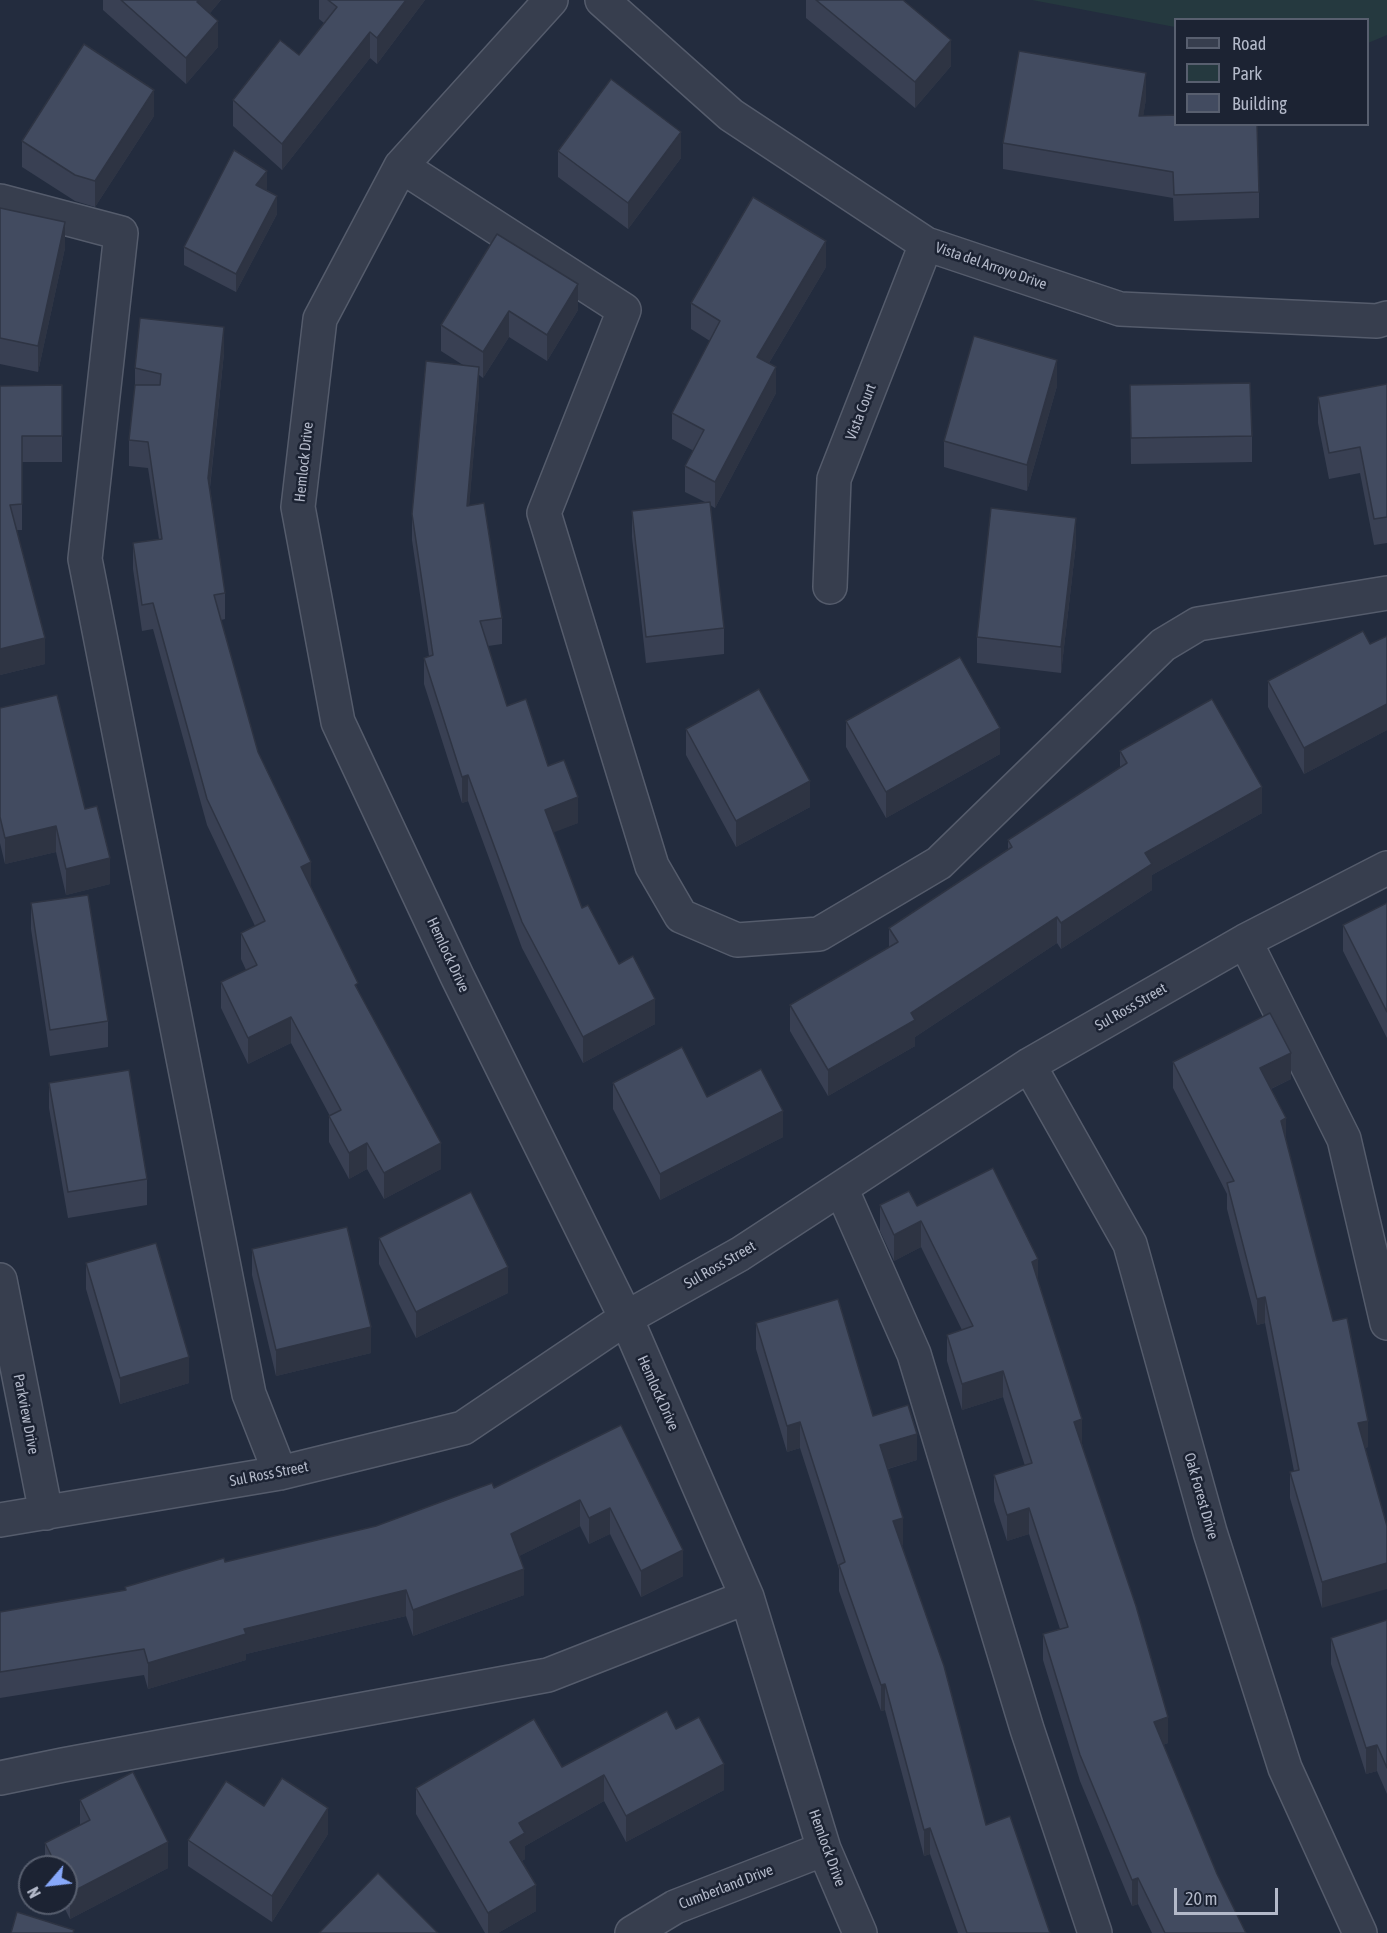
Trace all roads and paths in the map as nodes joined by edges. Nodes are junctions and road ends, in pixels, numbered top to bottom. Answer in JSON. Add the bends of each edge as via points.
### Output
{"nodes":[{"id":1,"x":551,"y":0,"type":"edge"},
{"id":2,"x":602,"y":0,"type":"edge"},
{"id":3,"x":400,"y":166,"type":"junction"},
{"id":4,"x":0,"y":201,"type":"edge"},
{"id":5,"x":927,"y":244,"type":"junction"},
{"id":6,"x":1387,"y":318,"type":"edge"},
{"id":7,"x":831,"y":587,"type":"dead end"},
{"id":8,"x":1387,"y":593,"type":"edge"},
{"id":9,"x":1387,"y":868,"type":"edge"},
{"id":10,"x":1245,"y":941,"type":"junction"},
{"id":11,"x":1029,"y":1065,"type":"junction"},
{"id":12,"x":841,"y":1188,"type":"junction"},
{"id":13,"x":0,"y":1280,"type":"edge"},
{"id":14,"x":626,"y":1318,"type":"junction"},
{"id":15,"x":1387,"y":1323,"type":"edge"},
{"id":16,"x":280,"y":1473,"type":"junction"},
{"id":17,"x":46,"y":1513,"type":"junction"},
{"id":18,"x":0,"y":1520,"type":"edge"},
{"id":19,"x":747,"y":1597,"type":"junction"},
{"id":20,"x":0,"y":1778,"type":"edge"},
{"id":21,"x":824,"y":1849,"type":"junction"},
{"id":22,"x":632,"y":1933,"type":"edge"},
{"id":23,"x":860,"y":1933,"type":"edge"},
{"id":24,"x":1095,"y":1933,"type":"edge"},
{"id":25,"x":1359,"y":1933,"type":"edge"}],
"edges":[{"from":1,"to":3,"type":"street","name":"Hemlock Drive"},
{"from":2,"to":5,"type":"street","name":"Vista del Arroyo Drive","via":[[731,115]]},
{"from":3,"to":8,"type":"street","via":[[624,310],[544,513],[652,866],[681,916],[737,940],[819,934],[939,863],[1164,645],[1198,624]]},
{"from":3,"to":14,"type":"street","name":"Hemlock Drive","via":[[320,319],[298,507],[338,722],[457,976]]},
{"from":4,"to":16,"type":"street","via":[[121,233],[86,558],[249,1394]]},
{"from":5,"to":6,"type":"street","name":"Vista del Arroyo Drive","via":[[1120,309],[1377,321]]},
{"from":5,"to":7,"type":"street","name":"Vista Court","via":[[834,479]]},
{"from":9,"to":10,"type":"street","name":"Sul Ross Street"},
{"from":10,"to":11,"type":"street","name":"Sul Ross Street"},
{"from":10,"to":15,"type":"street","via":[[1344,1139]]},
{"from":11,"to":12,"type":"street","name":"Sul Ross Street"},
{"from":11,"to":25,"type":"street","name":"Oak Forest Drive","via":[[1130,1244],[1210,1532],[1285,1768]]},
{"from":12,"to":14,"type":"street","name":"Sul Ross Street","via":[[740,1254]]},
{"from":12,"to":24,"type":"street","via":[[914,1354],[1027,1729]]},
{"from":13,"to":17,"type":"street","name":"Parkview Drive"},
{"from":14,"to":16,"type":"street","name":"Sul Ross Street","via":[[463,1428]]},
{"from":14,"to":19,"type":"street","name":"Hemlock Drive"},
{"from":16,"to":17,"type":"street","name":"Sul Ross Street"},
{"from":17,"to":18,"type":"street","name":"Sul Ross Street"},
{"from":19,"to":20,"type":"street","via":[[548,1675]]},
{"from":19,"to":21,"type":"street","name":"Hemlock Drive"},
{"from":21,"to":22,"type":"street","name":"Cumberland Drive","via":[[675,1907]]},
{"from":21,"to":23,"type":"street","name":"Hemlock Drive"}]}
